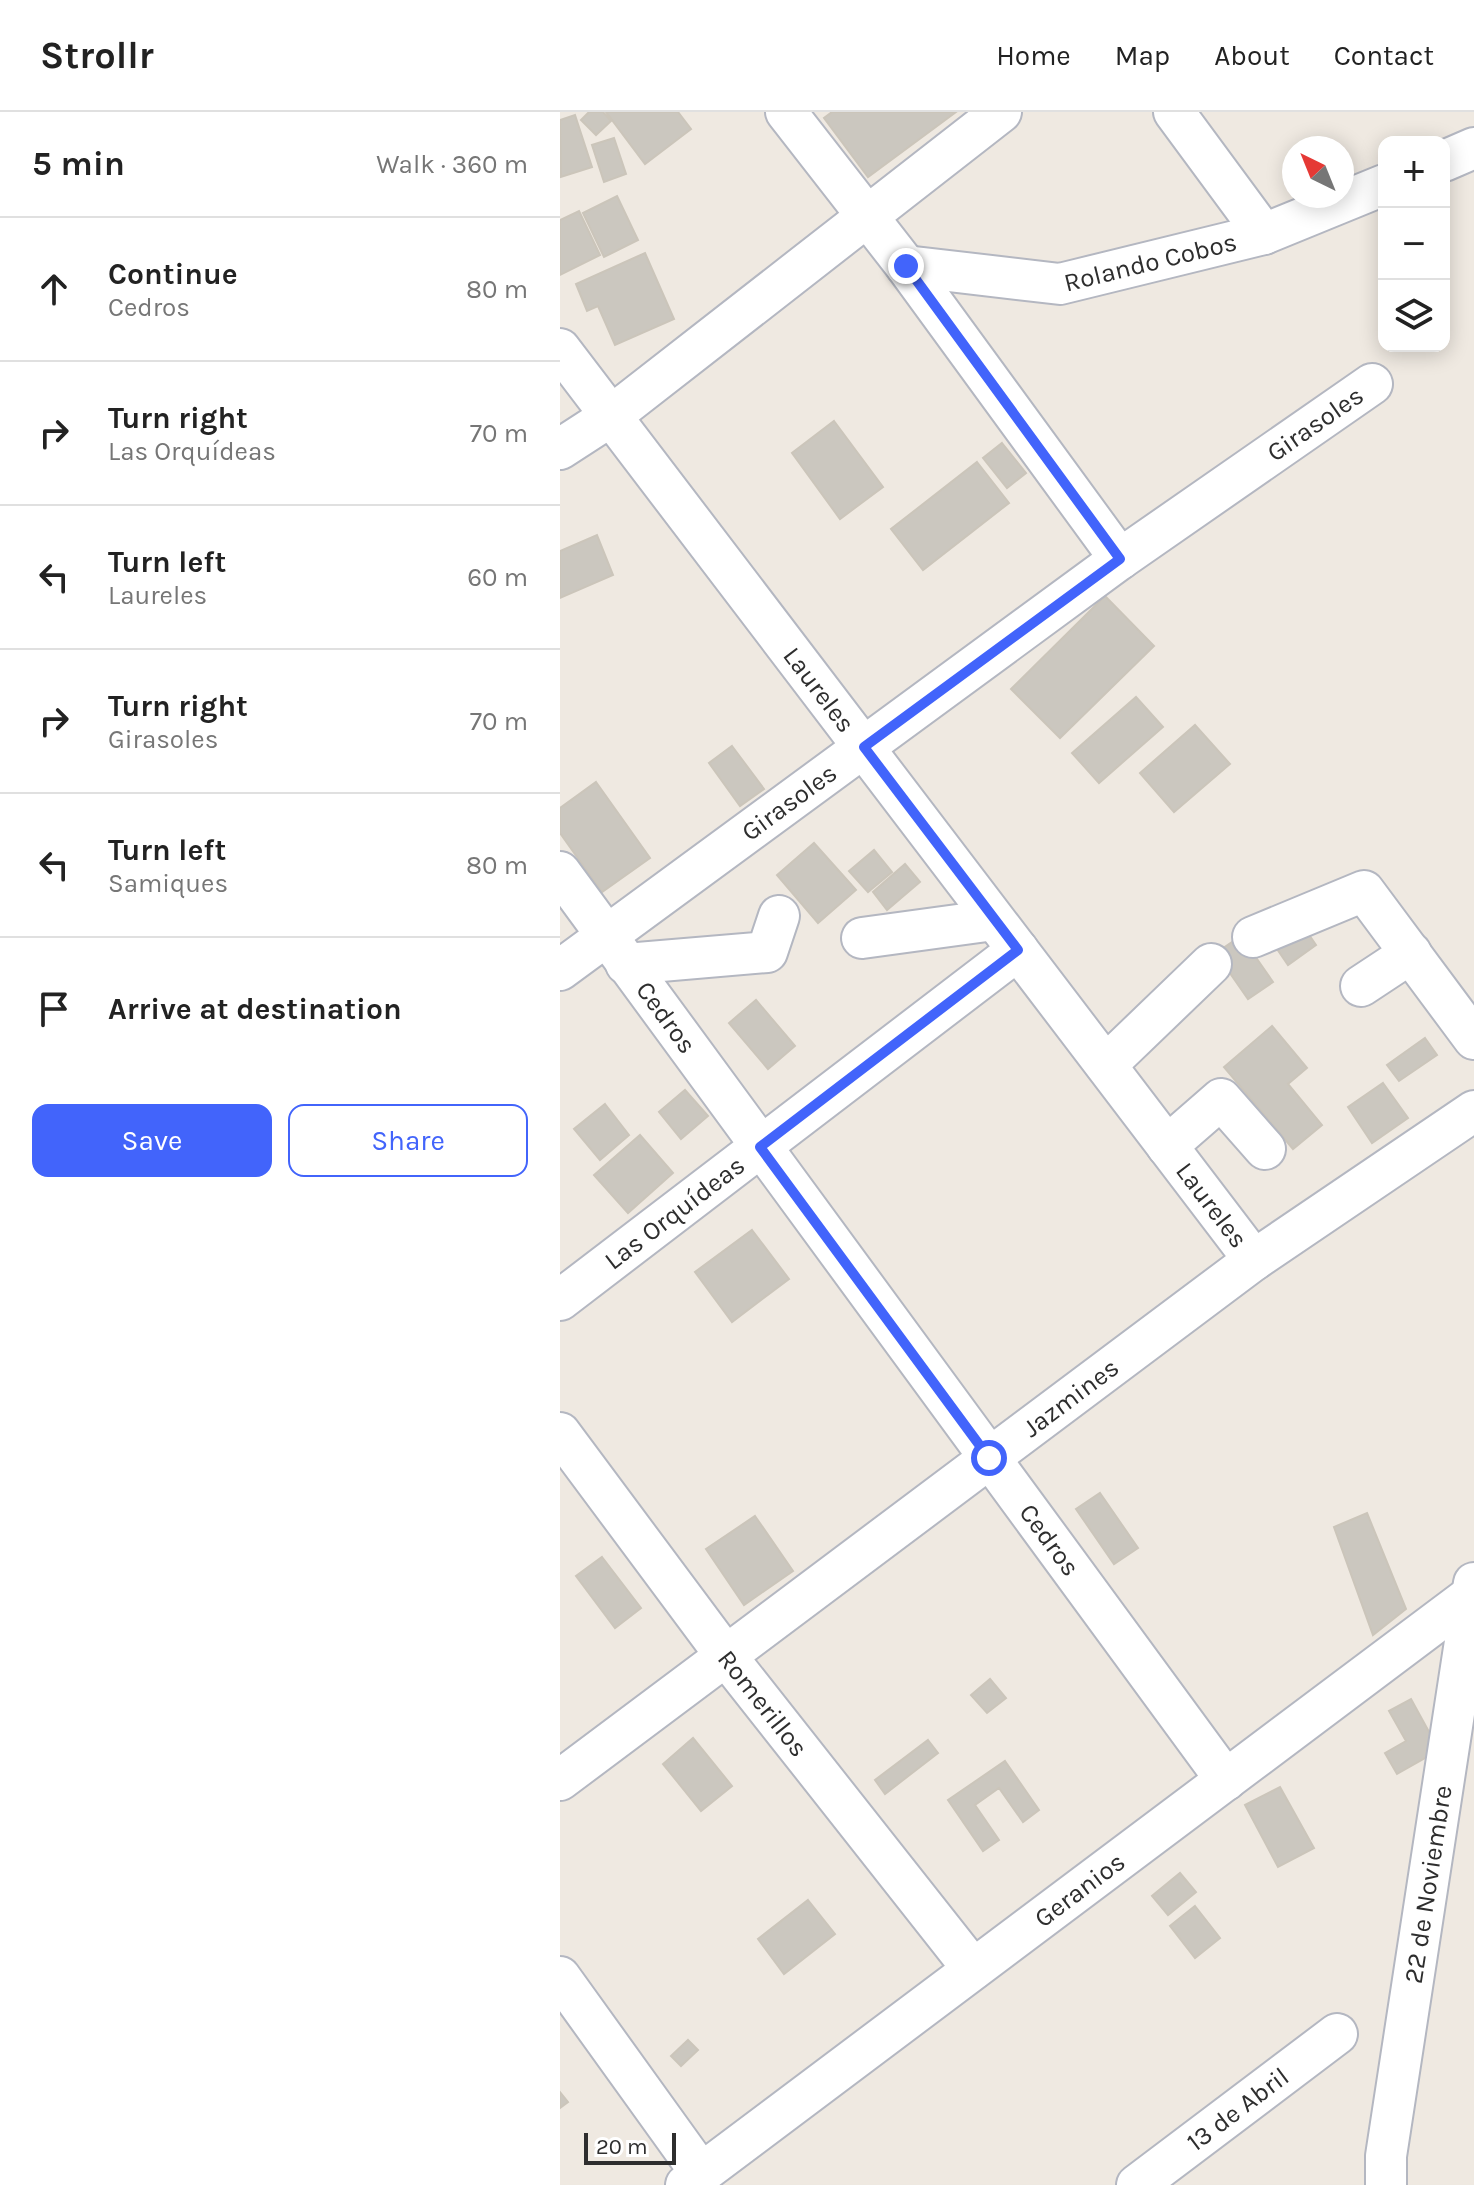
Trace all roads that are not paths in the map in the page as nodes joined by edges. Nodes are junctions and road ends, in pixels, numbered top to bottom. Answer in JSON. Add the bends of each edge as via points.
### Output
{"nodes":[{"id":1,"x":786,"y":112,"type":"edge"},
{"id":2,"x":1001,"y":112,"type":"edge"},
{"id":3,"x":1174,"y":112,"type":"edge"},
{"id":4,"x":1474,"y":148,"type":"edge"},
{"id":5,"x":1450,"y":158,"type":"edge"},
{"id":6,"x":1378,"y":187,"type":"edge"},
{"id":7,"x":867,"y":216,"type":"junction"},
{"id":8,"x":1264,"y":234,"type":"junction"},
{"id":9,"x":906,"y":266,"type":"junction"},
{"id":10,"x":560,"y":349,"type":"edge"},
{"id":11,"x":1372,"y":384,"type":"dead end"},
{"id":12,"x":611,"y":416,"type":"junction"},
{"id":13,"x":560,"y":449,"type":"edge"},
{"id":14,"x":1120,"y":559,"type":"junction"},
{"id":15,"x":864,"y":747,"type":"junction"},
{"id":16,"x":560,"y":872,"type":"edge"},
{"id":17,"x":779,"y":916,"type":"dead end"},
{"id":18,"x":994,"y":920,"type":"junction"},
{"id":19,"x":1253,"y":937,"type":"dead end"},
{"id":20,"x":862,"y":938,"type":"dead end"},
{"id":21,"x":616,"y":950,"type":"junction"},
{"id":22,"x":1018,"y":950,"type":"junction"},
{"id":23,"x":1411,"y":953,"type":"junction"},
{"id":24,"x":1211,"y":964,"type":"dead end"},
{"id":25,"x":560,"y":970,"type":"edge"},
{"id":26,"x":1361,"y":986,"type":"dead end"},
{"id":27,"x":1474,"y":1039,"type":"edge"},
{"id":28,"x":1106,"y":1065,"type":"junction"},
{"id":29,"x":1474,"y":1111,"type":"edge"},
{"id":30,"x":1167,"y":1146,"type":"junction"},
{"id":31,"x":760,"y":1147,"type":"junction"},
{"id":32,"x":1265,"y":1149,"type":"dead end"},
{"id":33,"x":1254,"y":1260,"type":"junction"},
{"id":34,"x":560,"y":1300,"type":"edge"},
{"id":35,"x":560,"y":1433,"type":"edge"},
{"id":36,"x":989,"y":1458,"type":"junction"},
{"id":37,"x":1473,"y":1589,"type":"edge"},
{"id":38,"x":726,"y":1656,"type":"junction"},
{"id":39,"x":560,"y":1780,"type":"edge"},
{"id":40,"x":1226,"y":1780,"type":"junction"},
{"id":41,"x":973,"y":1969,"type":"junction"},
{"id":42,"x":560,"y":1977,"type":"edge"},
{"id":43,"x":1337,"y":2034,"type":"dead end"},
{"id":44,"x":694,"y":2179,"type":"edge"},
{"id":45,"x":1137,"y":2185,"type":"edge"},
{"id":46,"x":1386,"y":2185,"type":"edge"}],
"edges":[{"from":1,"to":7,"type":"street"},
{"from":2,"to":7,"type":"street"},
{"from":3,"to":8,"type":"street"},
{"from":4,"to":5,"type":"street"},
{"from":6,"to":8,"type":"street","name":"Rolando Cobos"},
{"from":7,"to":9,"type":"street"},
{"from":7,"to":12,"type":"street"},
{"from":8,"to":9,"type":"street","name":"Rolando Cobos","via":[[1060,284]]},
{"from":9,"to":14,"type":"street"},
{"from":10,"to":12,"type":"street","name":"Laureles"},
{"from":11,"to":14,"type":"street","name":"Girasoles"},
{"from":12,"to":13,"type":"street"},
{"from":12,"to":15,"type":"street","name":"Laureles"},
{"from":14,"to":15,"type":"street","name":"Girasoles"},
{"from":15,"to":18,"type":"street","name":"Laureles"},
{"from":15,"to":21,"type":"street","name":"Girasoles"},
{"from":16,"to":21,"type":"street","name":"Cedros"},
{"from":17,"to":21,"type":"street","via":[[767,952]]},
{"from":18,"to":20,"type":"street"},
{"from":18,"to":22,"type":"street","name":"Laureles"},
{"from":19,"to":23,"type":"street","via":[[1364,891]]},
{"from":21,"to":25,"type":"street","name":"Girasoles"},
{"from":21,"to":31,"type":"street","name":"Cedros"},
{"from":22,"to":28,"type":"street","name":"Laureles"},
{"from":22,"to":31,"type":"street","name":"Las Orquídeas"},
{"from":23,"to":26,"type":"street"},
{"from":23,"to":27,"type":"street"},
{"from":24,"to":28,"type":"street"},
{"from":28,"to":30,"type":"street","name":"Laureles"},
{"from":29,"to":33,"type":"street","name":"Jazmines"},
{"from":30,"to":32,"type":"street","via":[[1221,1099]]},
{"from":30,"to":33,"type":"street","name":"Laureles"},
{"from":31,"to":34,"type":"street","name":"Las Orquídeas"},
{"from":31,"to":36,"type":"street","name":"Cedros"},
{"from":33,"to":36,"type":"street","name":"Jazmines"},
{"from":35,"to":38,"type":"street","name":"Romerillos"},
{"from":36,"to":38,"type":"street","name":"Jazmines"},
{"from":36,"to":40,"type":"street","name":"Cedros"},
{"from":37,"to":40,"type":"street","name":"Geranios"},
{"from":37,"to":46,"type":"street","name":"22 de Noviembre","via":[[1386,2156]]},
{"from":38,"to":39,"type":"street","name":"Jazmines"},
{"from":38,"to":41,"type":"street","name":"Romerillos"},
{"from":40,"to":41,"type":"street","name":"Geranios"},
{"from":41,"to":44,"type":"street","name":"Geranios"},
{"from":42,"to":44,"type":"street"},
{"from":43,"to":45,"type":"street","name":"13 de Abril"}]}
